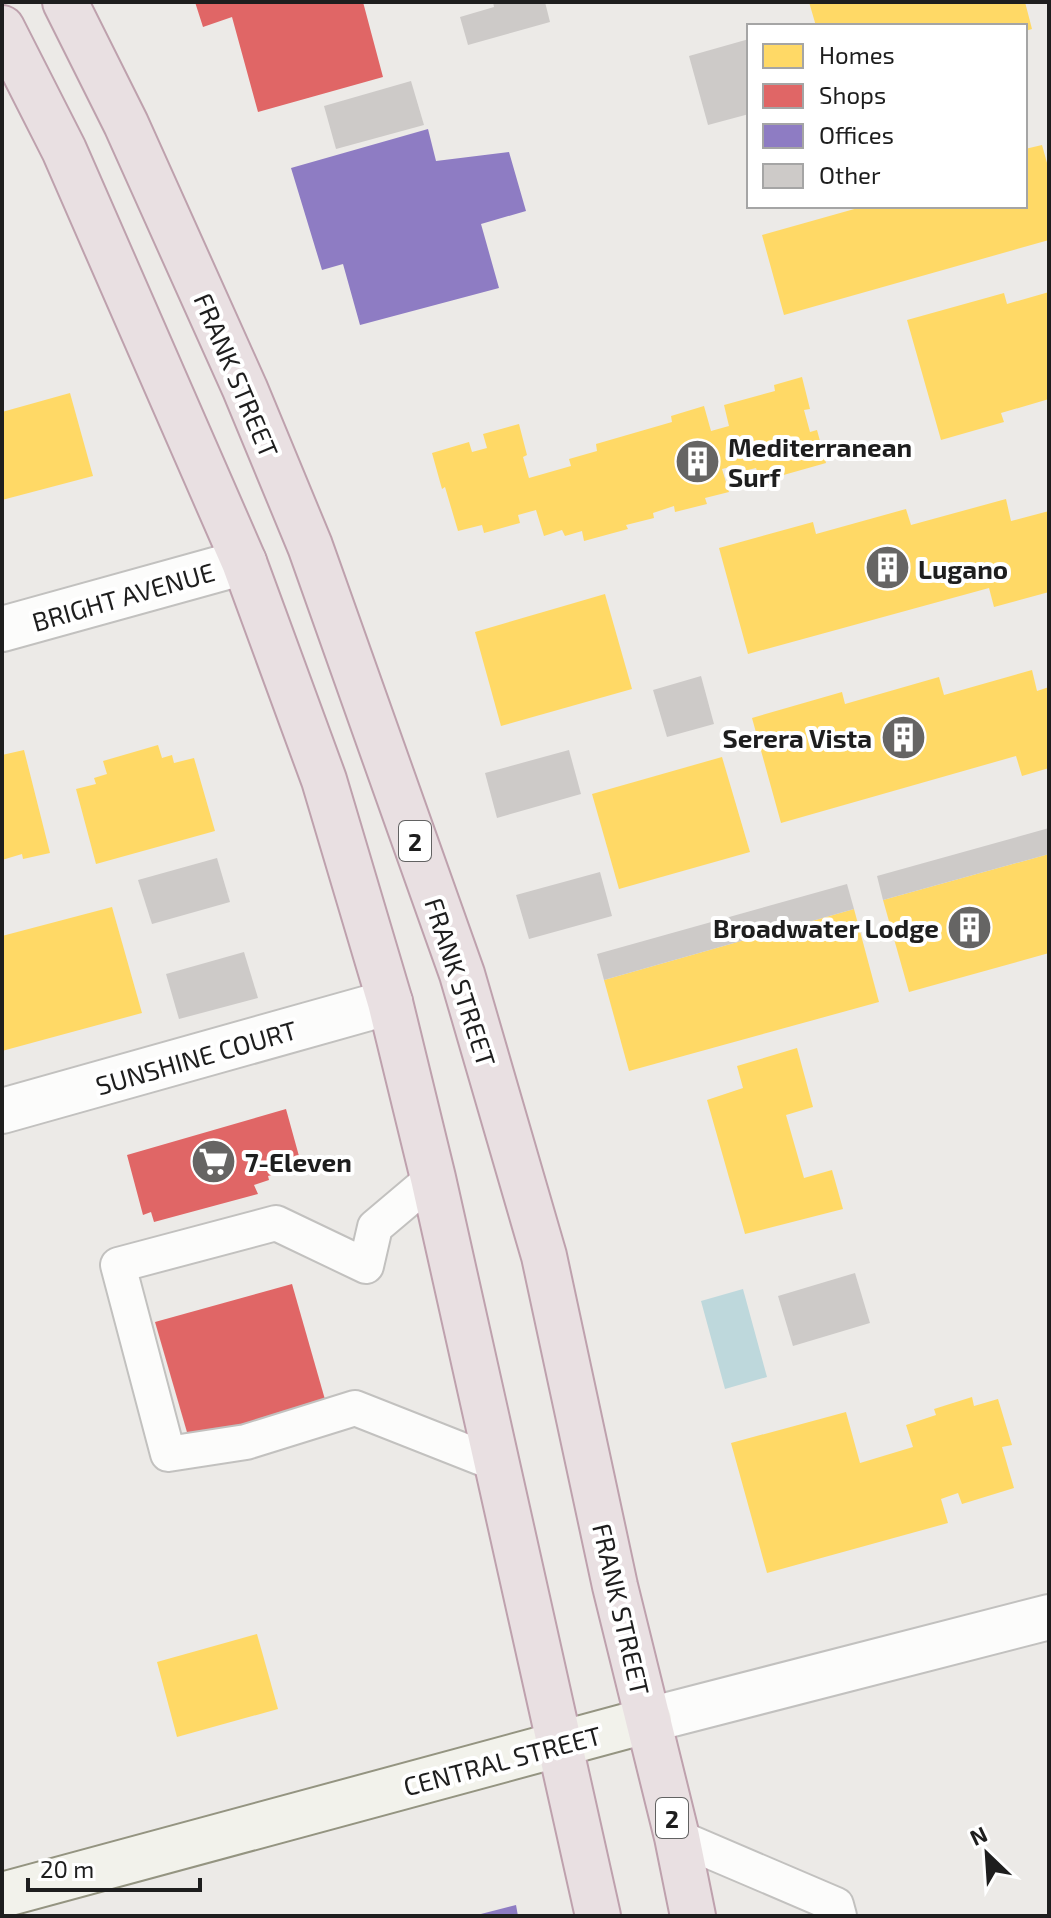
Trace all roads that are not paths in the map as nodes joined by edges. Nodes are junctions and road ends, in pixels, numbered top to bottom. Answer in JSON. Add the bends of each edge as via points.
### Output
{"nodes":[{"id":1,"x":65,"y":2,"type":"edge"},
{"id":2,"x":2,"y":28,"type":"edge"},
{"id":3,"x":244,"y":562,"type":"junction"},
{"id":4,"x":2,"y":629,"type":"edge"},
{"id":5,"x":390,"y":1002,"type":"junction"},
{"id":6,"x":2,"y":1111,"type":"edge"},
{"id":7,"x":433,"y":1178,"type":"junction"},
{"id":8,"x":497,"y":1464,"type":"junction"},
{"id":9,"x":1049,"y":1617,"type":"edge"},
{"id":10,"x":649,"y":1720,"type":"junction"},
{"id":11,"x":558,"y":1745,"type":"junction"},
{"id":12,"x":677,"y":1837,"type":"junction"},
{"id":13,"x":2,"y":1895,"type":"edge"},
{"id":14,"x":598,"y":1916,"type":"edge"},
{"id":15,"x":693,"y":1916,"type":"edge"},
{"id":16,"x":839,"y":1916,"type":"edge"}],
"edges":[{"from":1,"to":10,"type":"highway","name":"FRANK STREET","number":"2","via":[[126,124],[304,532],[462,974],[544,1256]]},
{"from":2,"to":3,"type":"highway","via":[[64,150]]},
{"from":3,"to":4,"type":"street","name":"BRIGHT AVENUE"},
{"from":3,"to":5,"type":"highway","via":[[324,780]]},
{"from":5,"to":6,"type":"street","name":"SUNSHINE COURT"},
{"from":5,"to":7,"type":"highway"},
{"from":7,"to":8,"type":"highway"},
{"from":7,"to":8,"type":"lane","via":[[375,1227],[366,1266],[276,1223],[118,1265],[168,1454],[246,1442],[355,1408]]},
{"from":8,"to":11,"type":"highway"},
{"from":9,"to":10,"type":"street","name":"CENTRAL STREET"},
{"from":10,"to":11,"type":"main road","name":"CENTRAL STREET"},
{"from":10,"to":12,"type":"highway","name":"FRANK STREET","number":"2"},
{"from":11,"to":13,"type":"main road","name":"CENTRAL STREET"},
{"from":11,"to":14,"type":"highway"},
{"from":12,"to":15,"type":"highway","name":"FRANK STREET","number":"2"},
{"from":12,"to":16,"type":"lane","via":[[836,1905]]}]}
